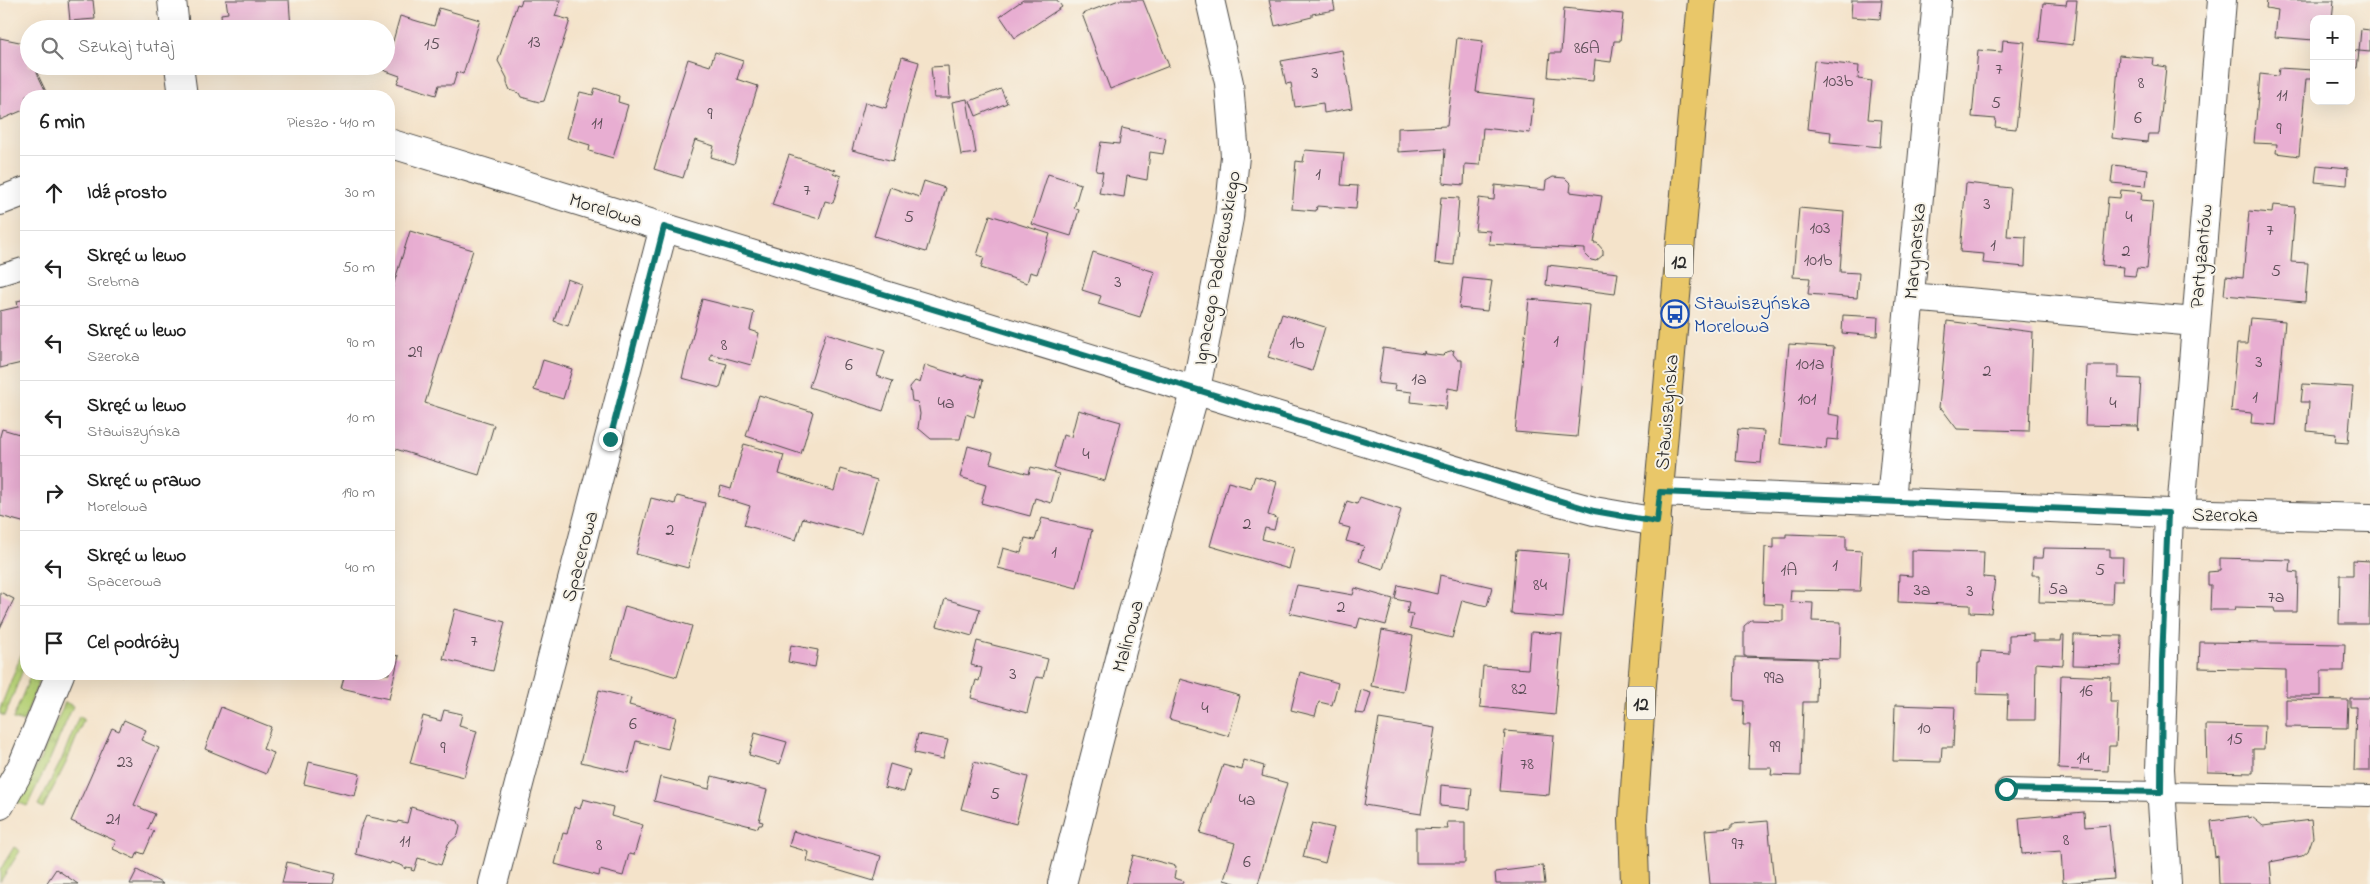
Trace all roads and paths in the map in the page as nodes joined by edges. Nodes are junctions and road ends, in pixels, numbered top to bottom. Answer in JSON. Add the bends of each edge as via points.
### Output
{"nodes":[{"id":1,"x":172,"y":0,"type":"edge"},
{"id":2,"x":1210,"y":0,"type":"edge"},
{"id":3,"x":1702,"y":0,"type":"edge"},
{"id":4,"x":1937,"y":0,"type":"edge"},
{"id":5,"x":2222,"y":0,"type":"edge"},
{"id":6,"x":174,"y":20,"type":"edge"},
{"id":7,"x":180,"y":75,"type":"edge"},
{"id":8,"x":182,"y":90,"type":"edge"},
{"id":9,"x":395,"y":145,"type":"edge"},
{"id":10,"x":20,"y":193,"type":"edge"},
{"id":11,"x":0,"y":201,"type":"edge"},
{"id":12,"x":664,"y":227,"type":"junction"},
{"id":13,"x":20,"y":269,"type":"edge"},
{"id":14,"x":0,"y":275,"type":"edge"},
{"id":15,"x":1910,"y":297,"type":"junction"},
{"id":16,"x":2195,"y":322,"type":"junction"},
{"id":17,"x":1196,"y":389,"type":"junction"},
{"id":18,"x":1660,"y":492,"type":"junction"},
{"id":19,"x":1891,"y":501,"type":"junction"},
{"id":20,"x":2175,"y":513,"type":"junction"},
{"id":21,"x":2370,"y":518,"type":"edge"},
{"id":22,"x":1657,"y":522,"type":"junction"},
{"id":23,"x":58,"y":680,"type":"edge"},
{"id":24,"x":2006,"y":789,"type":"dead end"},
{"id":25,"x":2161,"y":792,"type":"junction"},
{"id":26,"x":2370,"y":796,"type":"edge"},
{"id":27,"x":0,"y":805,"type":"edge"},
{"id":28,"x":493,"y":884,"type":"edge"},
{"id":29,"x":1062,"y":884,"type":"edge"},
{"id":30,"x":1635,"y":884,"type":"edge"},
{"id":31,"x":2167,"y":884,"type":"edge"}],
"edges":[{"from":1,"to":6,"type":"street"},
{"from":2,"to":17,"type":"street","name":"Ignacego Paderewskiego","via":[[1229,83],[1235,156],[1229,218]]},
{"from":3,"to":18,"type":"main road","name":"Stawiszyńska","number":"12"},
{"from":4,"to":15,"type":"street","name":"Marynarska"},
{"from":5,"to":16,"type":"street","name":"Partyzantów"},
{"from":7,"to":8,"type":"street"},
{"from":9,"to":12,"type":"street","name":"Morelowa"},
{"from":10,"to":11,"type":"street"},
{"from":12,"to":17,"type":"street","name":"Morelowa"},
{"from":12,"to":28,"type":"street","name":"Spacerowa"},
{"from":13,"to":14,"type":"lane"},
{"from":15,"to":16,"type":"street"},
{"from":15,"to":19,"type":"street","name":"Marynarska"},
{"from":16,"to":20,"type":"street","name":"Partyzantów"},
{"from":17,"to":22,"type":"street","name":"Morelowa","via":[[1553,500]]},
{"from":17,"to":29,"type":"street","name":"Malinowa","via":[[1123,647]]},
{"from":18,"to":19,"type":"street","name":"Szeroka"},
{"from":18,"to":22,"type":"main road","name":"Stawiszyńska","number":"12"},
{"from":19,"to":20,"type":"street","name":"Szeroka"},
{"from":20,"to":21,"type":"street","name":"Szeroka"},
{"from":20,"to":25,"type":"street","name":"Partyzantów","via":[[2162,662]]},
{"from":22,"to":30,"type":"main road","name":"Stawiszyńska","number":"12","via":[[1634,810]]},
{"from":23,"to":27,"type":"street","via":[[22,766]]},
{"from":24,"to":25,"type":"lane"},
{"from":25,"to":26,"type":"lane"},
{"from":25,"to":31,"type":"street","name":"Partyzantów"}]}
